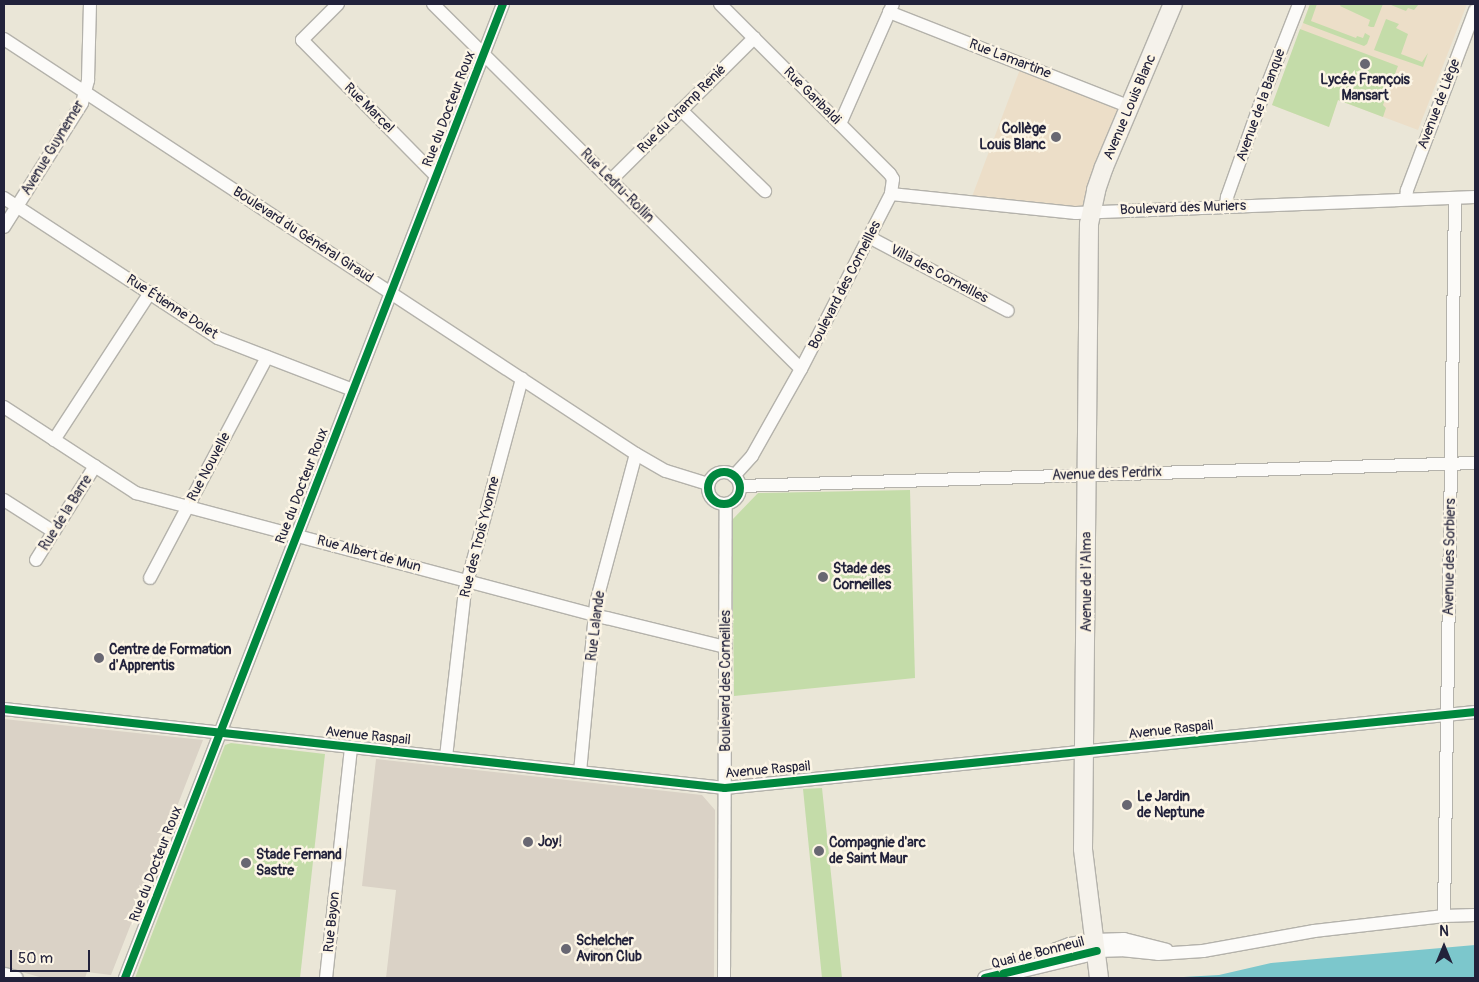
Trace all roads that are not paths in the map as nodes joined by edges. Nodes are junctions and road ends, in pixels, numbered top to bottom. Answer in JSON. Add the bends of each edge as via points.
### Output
{"nodes":[{"id":1,"x":90,"y":4,"type":"edge"},
{"id":2,"x":338,"y":4,"type":"edge"},
{"id":3,"x":433,"y":4,"type":"edge"},
{"id":4,"x":503,"y":4,"type":"edge"},
{"id":5,"x":720,"y":4,"type":"edge"},
{"id":6,"x":1173,"y":4,"type":"edge"},
{"id":7,"x":1299,"y":4,"type":"edge"},
{"id":8,"x":891,"y":8,"type":"edge"},
{"id":9,"x":1475,"y":10,"type":"edge"},
{"id":10,"x":754,"y":38,"type":"junction"},
{"id":11,"x":4,"y":39,"type":"edge"},
{"id":12,"x":484,"y":54,"type":"junction"},
{"id":13,"x":85,"y":93,"type":"junction"},
{"id":14,"x":1130,"y":107,"type":"junction"},
{"id":15,"x":681,"y":110,"type":"junction"},
{"id":16,"x":840,"y":124,"type":"junction"},
{"id":17,"x":436,"y":176,"type":"junction"},
{"id":18,"x":611,"y":180,"type":"junction"},
{"id":19,"x":765,"y":191,"type":"dead end"},
{"id":20,"x":892,"y":194,"type":"junction"},
{"id":21,"x":1475,"y":197,"type":"edge"},
{"id":22,"x":4,"y":198,"type":"edge"},
{"id":23,"x":1455,"y":198,"type":"junction"},
{"id":24,"x":1406,"y":199,"type":"junction"},
{"id":25,"x":1226,"y":206,"type":"junction"},
{"id":26,"x":17,"y":207,"type":"junction"},
{"id":27,"x":1091,"y":212,"type":"junction"},
{"id":28,"x":4,"y":227,"type":"edge"},
{"id":29,"x":869,"y":237,"type":"junction"},
{"id":30,"x":390,"y":291,"type":"junction"},
{"id":31,"x":150,"y":293,"type":"junction"},
{"id":32,"x":1008,"y":311,"type":"dead end"},
{"id":33,"x":267,"y":357,"type":"junction"},
{"id":34,"x":801,"y":369,"type":"junction"},
{"id":35,"x":522,"y":379,"type":"junction"},
{"id":36,"x":353,"y":390,"type":"junction"},
{"id":37,"x":4,"y":407,"type":"edge"},
{"id":38,"x":54,"y":440,"type":"junction"},
{"id":39,"x":636,"y":454,"type":"junction"},
{"id":40,"x":1475,"y":463,"type":"edge"},
{"id":41,"x":1451,"y":464,"type":"junction"},
{"id":42,"x":95,"y":466,"type":"junction"},
{"id":43,"x":1087,"y":475,"type":"junction"},
{"id":44,"x":737,"y":481,"type":"junction"},
{"id":45,"x":708,"y":484,"type":"junction"},
{"id":46,"x":4,"y":500,"type":"edge"},
{"id":47,"x":726,"y":504,"type":"junction"},
{"id":48,"x":188,"y":506,"type":"junction"},
{"id":49,"x":54,"y":532,"type":"junction"},
{"id":50,"x":297,"y":535,"type":"junction"},
{"id":51,"x":36,"y":560,"type":"dead end"},
{"id":52,"x":150,"y":578,"type":"dead end"},
{"id":53,"x":468,"y":581,"type":"junction"},
{"id":54,"x":596,"y":615,"type":"junction"},
{"id":55,"x":726,"y":648,"type":"junction"},
{"id":56,"x":4,"y":709,"type":"edge"},
{"id":57,"x":1475,"y":712,"type":"edge"},
{"id":58,"x":1448,"y":715,"type":"junction"},
{"id":59,"x":220,"y":733,"type":"junction"},
{"id":60,"x":351,"y":747,"type":"junction"},
{"id":61,"x":1084,"y":751,"type":"junction"},
{"id":62,"x":446,"y":758,"type":"junction"},
{"id":63,"x":580,"y":772,"type":"junction"},
{"id":64,"x":725,"y":788,"type":"junction"},
{"id":65,"x":1475,"y":915,"type":"edge"},
{"id":66,"x":1444,"y":916,"type":"junction"},
{"id":67,"x":1096,"y":946,"type":"junction"},
{"id":68,"x":4,"y":975,"type":"edge"},
{"id":69,"x":1099,"y":977,"type":"edge"},
{"id":70,"x":15,"y":978,"type":"edge"},
{"id":71,"x":125,"y":978,"type":"edge"},
{"id":72,"x":326,"y":978,"type":"edge"},
{"id":73,"x":724,"y":978,"type":"edge"},
{"id":74,"x":985,"y":978,"type":"edge"}],
"edges":[{"from":1,"to":13,"type":"street","name":"Avenue Guynemer"},
{"from":2,"to":17,"type":"street","name":"Rue Marcel","via":[[302,40]]},
{"from":3,"to":12,"type":"street","name":"Rue Ledru-Rollin"},
{"from":4,"to":12,"type":"street","name":"Rue du Docteur Roux"},
{"from":5,"to":10,"type":"street","name":"Rue Garibaldi"},
{"from":6,"to":14,"type":"main road","name":"Avenue Louis Blanc"},
{"from":7,"to":25,"type":"street","name":"Avenue de la Banque","via":[[1263,96]]},
{"from":8,"to":14,"type":"street","name":"Rue Lamartine"},
{"from":8,"to":16,"type":"street"},
{"from":9,"to":24,"type":"street","name":"Avenue de Liège"},
{"from":10,"to":15,"type":"street","name":"Rue du Champ Renié"},
{"from":10,"to":16,"type":"street","name":"Rue Garibaldi"},
{"from":11,"to":13,"type":"street","name":"Boulevard du Général Giraud"},
{"from":12,"to":17,"type":"street","name":"Rue du Docteur Roux"},
{"from":12,"to":18,"type":"street","name":"Rue Ledru-Rollin"},
{"from":13,"to":26,"type":"street","name":"Avenue Guynemer","via":[[82,103]]},
{"from":13,"to":30,"type":"street","name":"Boulevard du Général Giraud"},
{"from":14,"to":27,"type":"main road","name":"Avenue Louis Blanc","via":[[1102,175]]},
{"from":15,"to":18,"type":"street","name":"Rue du Champ Renié"},
{"from":15,"to":19,"type":"street"},
{"from":16,"to":20,"type":"street","name":"Rue Garibaldi","via":[[890,174]]},
{"from":17,"to":30,"type":"street","name":"Rue du Docteur Roux"},
{"from":18,"to":34,"type":"street","name":"Rue Ledru-Rollin"},
{"from":20,"to":27,"type":"street","name":"Boulevard des Muriers"},
{"from":20,"to":29,"type":"street","name":"Boulevard des Corneilles"},
{"from":21,"to":23,"type":"street","name":"Boulevard des Muriers"},
{"from":22,"to":26,"type":"street","name":"Rue Étienne Dolet"},
{"from":23,"to":24,"type":"street","name":"Boulevard des Muriers"},
{"from":23,"to":41,"type":"street","name":"Avenue des Sorbiers"},
{"from":24,"to":25,"type":"street","name":"Boulevard des Muriers"},
{"from":25,"to":27,"type":"street","name":"Boulevard des Muriers"},
{"from":26,"to":28,"type":"street","name":"Avenue Guynemer"},
{"from":26,"to":31,"type":"street","name":"Rue Étienne Dolet"},
{"from":27,"to":43,"type":"main road","name":"Avenue de l'Alma"},
{"from":29,"to":32,"type":"street","name":"Villa des Corneilles"},
{"from":29,"to":34,"type":"street","name":"Boulevard des Corneilles"},
{"from":30,"to":35,"type":"street","name":"Boulevard du Général Giraud"},
{"from":30,"to":36,"type":"street","name":"Rue du Docteur Roux"},
{"from":31,"to":33,"type":"street","name":"Rue Étienne Dolet","via":[[218,338]]},
{"from":31,"to":38,"type":"street"},
{"from":33,"to":36,"type":"street","name":"Rue Étienne Dolet"},
{"from":33,"to":48,"type":"street","name":"Rue Nouvelle"},
{"from":34,"to":44,"type":"street","name":"Boulevard des Corneilles"},
{"from":35,"to":39,"type":"street","name":"Boulevard du Général Giraud"},
{"from":35,"to":53,"type":"street","name":"Rue des Trois Yvonne"},
{"from":36,"to":50,"type":"street","name":"Rue du Docteur Roux"},
{"from":37,"to":38,"type":"street","name":"Rue Albert de Mun"},
{"from":38,"to":42,"type":"street","name":"Rue Albert de Mun"},
{"from":39,"to":45,"type":"street","name":"Boulevard du Général Giraud","via":[[666,471]]},
{"from":39,"to":54,"type":"street","name":"Rue Lalande","via":[[596,603]]},
{"from":40,"to":41,"type":"street","name":"Avenue des Perdrix"},
{"from":41,"to":43,"type":"street","name":"Avenue des Perdrix"},
{"from":41,"to":58,"type":"street","name":"Avenue des Sorbiers"},
{"from":42,"to":48,"type":"street","name":"Rue Albert de Mun","via":[[136,493]]},
{"from":42,"to":49,"type":"street","name":"Rue de la Barre"},
{"from":43,"to":44,"type":"street","name":"Avenue des Perdrix"},
{"from":43,"to":61,"type":"main road","name":"Avenue de l'Alma"},
{"from":44,"to":45,"type":"street","via":[[724,472],[714,475]]},
{"from":44,"to":47,"type":"street","via":[[738,496]]},
{"from":45,"to":47,"type":"street","via":[[712,499]]},
{"from":46,"to":49,"type":"street"},
{"from":47,"to":55,"type":"street","name":"Boulevard des Corneilles"},
{"from":48,"to":50,"type":"street","name":"Rue Albert de Mun"},
{"from":48,"to":52,"type":"street","name":"Rue Nouvelle"},
{"from":49,"to":51,"type":"street","name":"Rue de la Barre"},
{"from":50,"to":53,"type":"street","name":"Rue Albert de Mun"},
{"from":50,"to":59,"type":"street","name":"Rue du Docteur Roux"},
{"from":53,"to":54,"type":"street","name":"Rue Albert de Mun"},
{"from":53,"to":62,"type":"street","name":"Rue des Trois Yvonne"},
{"from":54,"to":55,"type":"street","name":"Rue Albert de Mun"},
{"from":54,"to":63,"type":"street","name":"Rue Lalande"},
{"from":55,"to":64,"type":"street","name":"Boulevard des Corneilles"},
{"from":56,"to":59,"type":"street","name":"Avenue Raspail"},
{"from":57,"to":58,"type":"street","name":"Avenue Raspail"},
{"from":58,"to":61,"type":"street","name":"Avenue Raspail"},
{"from":58,"to":66,"type":"street","name":"Avenue des Sorbiers"},
{"from":59,"to":60,"type":"street","name":"Avenue Raspail"},
{"from":59,"to":71,"type":"street","name":"Rue du Docteur Roux"},
{"from":60,"to":62,"type":"street","name":"Avenue Raspail"},
{"from":60,"to":72,"type":"street","name":"Rue Bayon"},
{"from":61,"to":64,"type":"street","name":"Avenue Raspail"},
{"from":61,"to":67,"type":"main road","name":"Avenue de l'Alma","via":[[1083,849]]},
{"from":62,"to":63,"type":"street","name":"Avenue Raspail"},
{"from":63,"to":64,"type":"street","name":"Avenue Raspail"},
{"from":64,"to":73,"type":"street","name":"Boulevard des Corneilles"},
{"from":65,"to":66,"type":"street","name":"Quai de Bonneuil"},
{"from":66,"to":67,"type":"street","name":"Quai de Bonneuil","via":[[1314,931],[1177,953],[1158,954]]},
{"from":67,"to":69,"type":"main road","name":"Avenue de l'Alma"},
{"from":67,"to":74,"type":"street","name":"Quai de Bonneuil"},
{"from":68,"to":70,"type":"street"}]}
